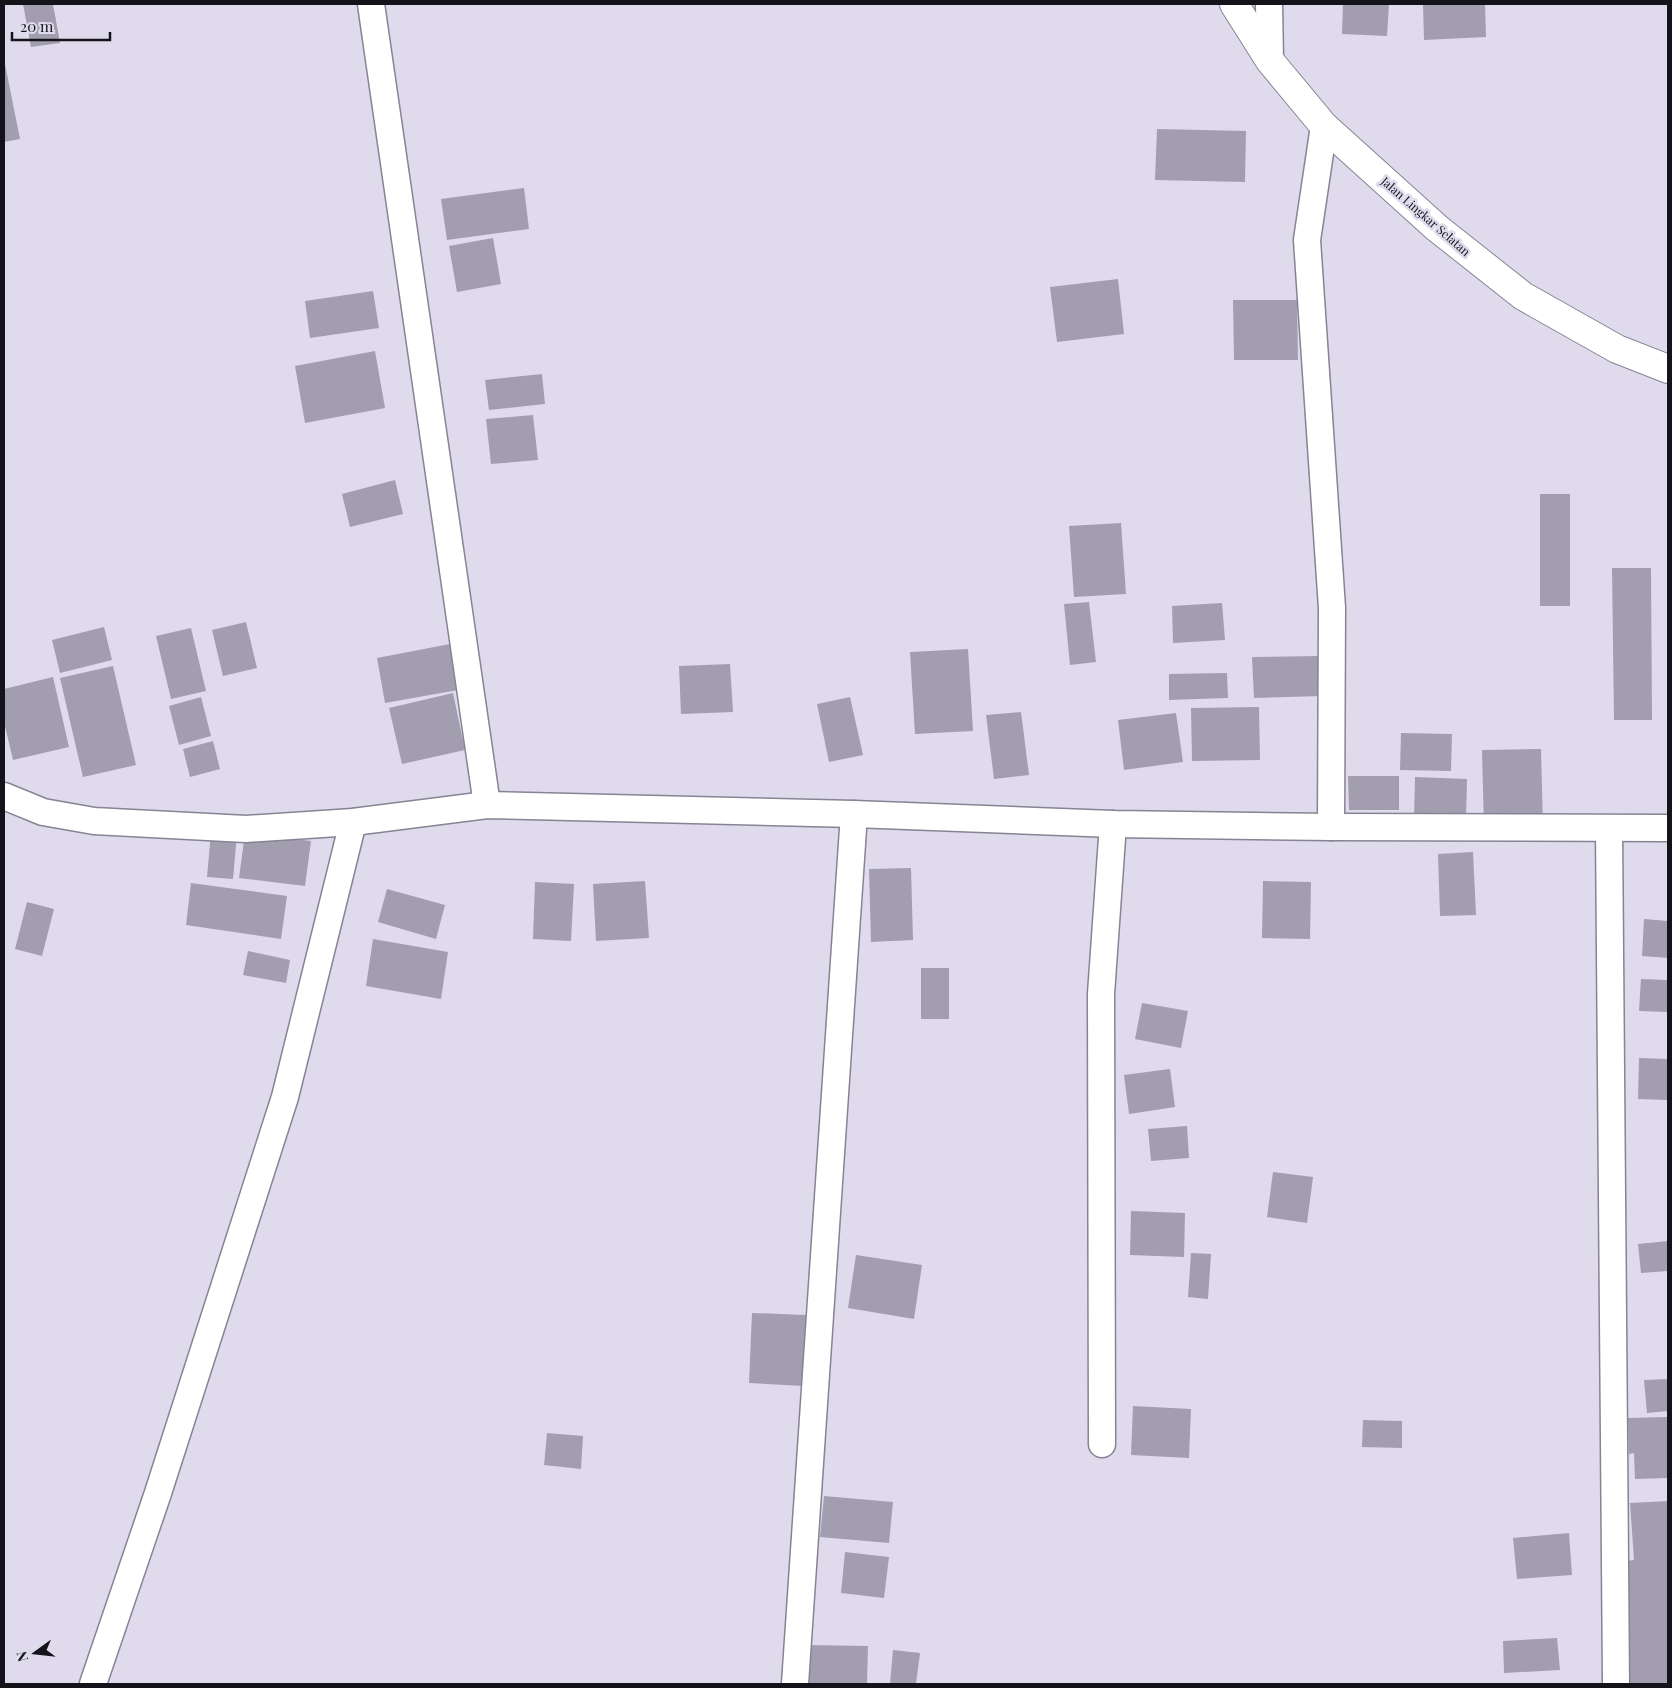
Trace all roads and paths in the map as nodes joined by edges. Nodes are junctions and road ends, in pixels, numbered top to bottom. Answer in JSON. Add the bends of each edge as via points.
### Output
{"nodes":[{"id":1,"x":372,"y":4,"type":"edge"},
{"id":2,"x":1234,"y":4,"type":"edge"},
{"id":3,"x":1269,"y":4,"type":"edge"},
{"id":4,"x":1270,"y":60,"type":"junction"},
{"id":5,"x":1324,"y":126,"type":"junction"},
{"id":6,"x":1668,"y":369,"type":"edge"},
{"id":7,"x":4,"y":796,"type":"edge"},
{"id":8,"x":486,"y":805,"type":"junction"},
{"id":9,"x":854,"y":814,"type":"junction"},
{"id":10,"x":353,"y":822,"type":"junction"},
{"id":11,"x":1113,"y":824,"type":"junction"},
{"id":12,"x":1331,"y":827,"type":"junction"},
{"id":13,"x":1668,"y":828,"type":"edge"},
{"id":14,"x":1609,"y":829,"type":"junction"},
{"id":15,"x":1102,"y":1444,"type":"dead end"},
{"id":16,"x":93,"y":1684,"type":"edge"},
{"id":17,"x":795,"y":1684,"type":"edge"},
{"id":18,"x":1616,"y":1684,"type":"edge"}],
"edges":[{"from":1,"to":8,"type":"street"},
{"from":2,"to":4,"type":"highway","name":"Jalan Lingkar Selatan"},
{"from":3,"to":4,"type":"street"},
{"from":4,"to":5,"type":"highway","name":"Jalan Lingkar Selatan"},
{"from":5,"to":6,"type":"highway","name":"Jalan Lingkar Selatan","via":[[1437,228],[1523,296],[1618,349]]},
{"from":5,"to":12,"type":"street","via":[[1307,240],[1332,608]]},
{"from":7,"to":10,"type":"street","via":[[43,812],[94,821],[246,829]]},
{"from":8,"to":9,"type":"street"},
{"from":8,"to":10,"type":"street"},
{"from":9,"to":11,"type":"street"},
{"from":9,"to":17,"type":"street"},
{"from":10,"to":16,"type":"street","via":[[285,1097]]},
{"from":11,"to":12,"type":"street"},
{"from":11,"to":15,"type":"street","via":[[1101,994]]},
{"from":12,"to":14,"type":"street"},
{"from":13,"to":14,"type":"street"},
{"from":14,"to":18,"type":"street"}]}
